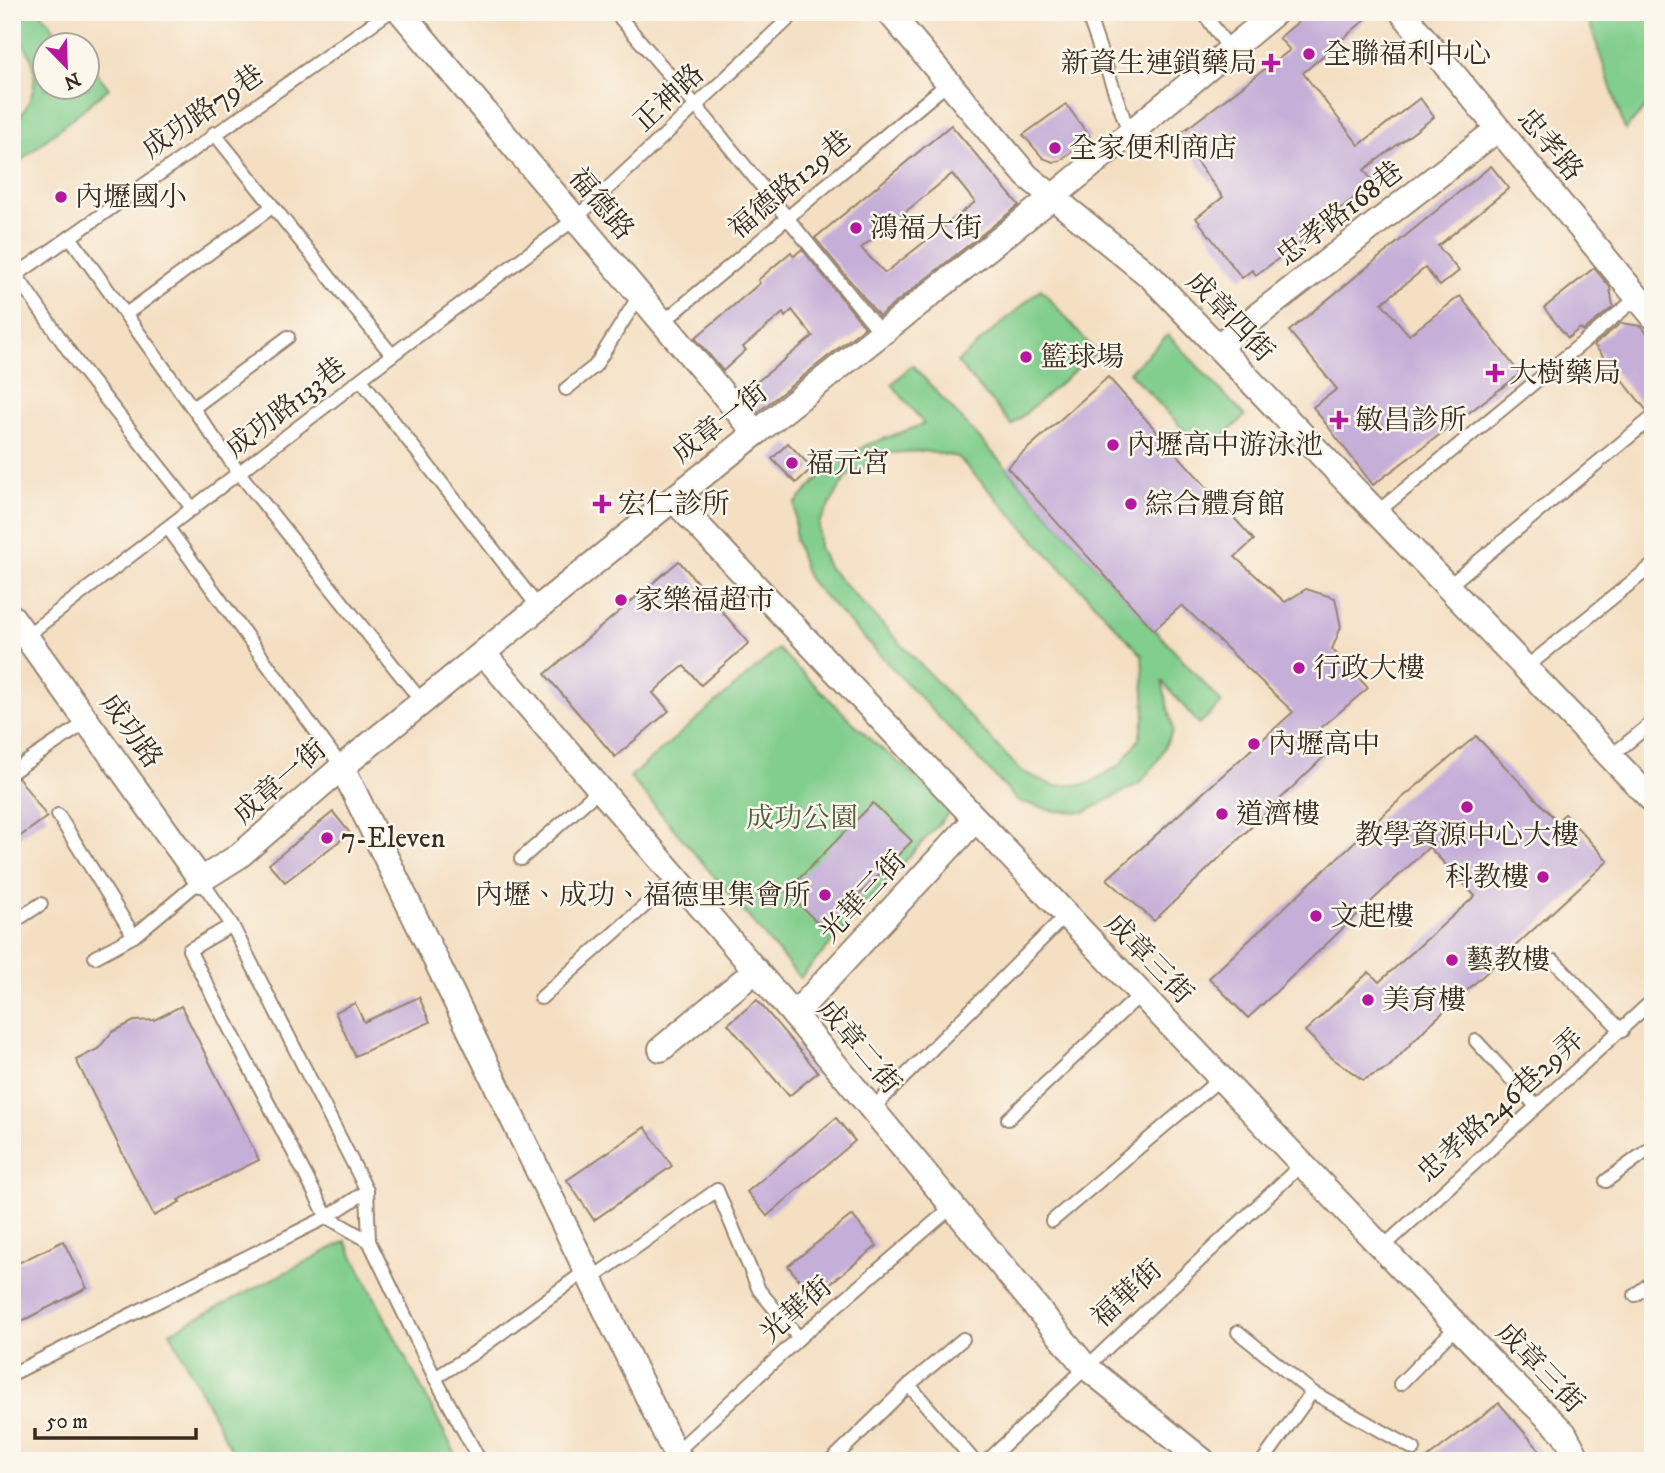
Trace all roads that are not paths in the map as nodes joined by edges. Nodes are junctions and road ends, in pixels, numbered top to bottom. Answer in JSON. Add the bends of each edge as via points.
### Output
{"nodes":[{"id":1,"x":389,"y":12,"type":"edge"},
{"id":2,"x":401,"y":12,"type":"edge"},
{"id":3,"x":627,"y":12,"type":"edge"},
{"id":4,"x":796,"y":12,"type":"edge"},
{"id":5,"x":889,"y":12,"type":"edge"},
{"id":6,"x":1087,"y":12,"type":"edge"},
{"id":7,"x":1203,"y":12,"type":"edge"},
{"id":8,"x":1276,"y":12,"type":"edge"},
{"id":9,"x":1402,"y":12,"type":"edge"},
{"id":10,"x":1230,"y":50,"type":"junction"},
{"id":11,"x":948,"y":83,"type":"junction"},
{"id":12,"x":697,"y":107,"type":"junction"},
{"id":13,"x":1498,"y":129,"type":"junction"},
{"id":14,"x":1129,"y":133,"type":"junction"},
{"id":15,"x":214,"y":134,"type":"junction"},
{"id":16,"x":1054,"y":196,"type":"junction"},
{"id":17,"x":272,"y":206,"type":"junction"},
{"id":18,"x":789,"y":218,"type":"junction"},
{"id":19,"x":575,"y":219,"type":"junction"},
{"id":20,"x":70,"y":237,"type":"junction"},
{"id":21,"x":14,"y":276,"type":"edge"},
{"id":22,"x":639,"y":296,"type":"junction"},
{"id":23,"x":1645,"y":307,"type":"edge"},
{"id":24,"x":126,"y":314,"type":"junction"},
{"id":25,"x":662,"y":323,"type":"junction"},
{"id":26,"x":881,"y":333,"type":"junction"},
{"id":27,"x":288,"y":337,"type":"dead end"},
{"id":28,"x":1218,"y":346,"type":"junction"},
{"id":29,"x":392,"y":355,"type":"junction"},
{"id":30,"x":362,"y":381,"type":"junction"},
{"id":31,"x":566,"y":389,"type":"dead end"},
{"id":32,"x":193,"y":408,"type":"junction"},
{"id":33,"x":1653,"y":417,"type":"edge"},
{"id":34,"x":756,"y":433,"type":"junction"},
{"id":35,"x":240,"y":474,"type":"junction"},
{"id":36,"x":673,"y":499,"type":"junction"},
{"id":37,"x":193,"y":509,"type":"junction"},
{"id":38,"x":1375,"y":514,"type":"junction"},
{"id":39,"x":168,"y":528,"type":"junction"},
{"id":40,"x":1653,"y":565,"type":"edge"},
{"id":41,"x":1446,"y":588,"type":"junction"},
{"id":42,"x":538,"y":608,"type":"junction"},
{"id":43,"x":19,"y":626,"type":"edge"},
{"id":44,"x":484,"y":654,"type":"junction"},
{"id":45,"x":1524,"y":669,"type":"junction"},
{"id":46,"x":423,"y":703,"type":"junction"},
{"id":47,"x":88,"y":721,"type":"junction"},
{"id":48,"x":1653,"y":722,"type":"edge"},
{"id":49,"x":1611,"y":756,"type":"junction"},
{"id":50,"x":342,"y":767,"type":"junction"},
{"id":51,"x":12,"y":772,"type":"edge"},
{"id":52,"x":600,"y":789,"type":"junction"},
{"id":53,"x":1653,"y":801,"type":"edge"},
{"id":54,"x":58,"y":814,"type":"dead end"},
{"id":55,"x":975,"y":820,"type":"junction"},
{"id":56,"x":521,"y":859,"type":"dead end"},
{"id":57,"x":676,"y":878,"type":"junction"},
{"id":58,"x":201,"y":880,"type":"junction"},
{"id":59,"x":41,"y":904,"type":"dead end"},
{"id":60,"x":1066,"y":915,"type":"junction"},
{"id":61,"x":12,"y":923,"type":"edge"},
{"id":62,"x":232,"y":925,"type":"junction"},
{"id":63,"x":134,"y":936,"type":"junction"},
{"id":64,"x":95,"y":957,"type":"dead end"},
{"id":65,"x":1554,"y":961,"type":"dead end"},
{"id":66,"x":756,"y":970,"type":"junction"},
{"id":67,"x":1142,"y":993,"type":"junction"},
{"id":68,"x":541,"y":998,"type":"dead end"},
{"id":69,"x":1653,"y":1000,"type":"edge"},
{"id":70,"x":794,"y":1015,"type":"junction"},
{"id":71,"x":1622,"y":1031,"type":"junction"},
{"id":72,"x":1476,"y":1041,"type":"dead end"},
{"id":73,"x":661,"y":1049,"type":"dead end"},
{"id":74,"x":1221,"y":1078,"type":"junction"},
{"id":75,"x":1535,"y":1105,"type":"junction"},
{"id":76,"x":872,"y":1109,"type":"junction"},
{"id":77,"x":1008,"y":1119,"type":"dead end"},
{"id":78,"x":1651,"y":1151,"type":"edge"},
{"id":79,"x":1302,"y":1164,"type":"junction"},
{"id":80,"x":1606,"y":1181,"type":"dead end"},
{"id":81,"x":367,"y":1191,"type":"junction"},
{"id":82,"x":953,"y":1207,"type":"junction"},
{"id":83,"x":327,"y":1217,"type":"junction"},
{"id":84,"x":1052,"y":1221,"type":"dead end"},
{"id":85,"x":369,"y":1241,"type":"junction"},
{"id":86,"x":1382,"y":1248,"type":"junction"},
{"id":87,"x":589,"y":1275,"type":"junction"},
{"id":88,"x":1653,"y":1281,"type":"edge"},
{"id":89,"x":1635,"y":1295,"type":"dead end"},
{"id":90,"x":1457,"y":1326,"type":"junction"},
{"id":91,"x":1238,"y":1332,"type":"dead end"},
{"id":92,"x":799,"y":1338,"type":"junction"},
{"id":93,"x":963,"y":1339,"type":"dead end"},
{"id":94,"x":1085,"y":1366,"type":"junction"},
{"id":95,"x":12,"y":1374,"type":"edge"},
{"id":96,"x":435,"y":1378,"type":"junction"},
{"id":97,"x":1400,"y":1384,"type":"dead end"},
{"id":98,"x":909,"y":1385,"type":"junction"},
{"id":99,"x":1312,"y":1392,"type":"junction"},
{"id":100,"x":1414,"y":1449,"type":"dead end"},
{"id":101,"x":678,"y":1457,"type":"edge"},
{"id":102,"x":480,"y":1461,"type":"edge"},
{"id":103,"x":831,"y":1461,"type":"edge"},
{"id":104,"x":974,"y":1461,"type":"edge"},
{"id":105,"x":988,"y":1461,"type":"edge"},
{"id":106,"x":1203,"y":1461,"type":"edge"},
{"id":107,"x":1263,"y":1461,"type":"edge"},
{"id":108,"x":1579,"y":1461,"type":"edge"}],
"edges":[{"from":1,"to":15,"type":"lane","name":"成功路79巷"},
{"from":2,"to":19,"type":"street","name":"福德路"},
{"from":3,"to":12,"type":"lane","via":[[621,19]]},
{"from":4,"to":12,"type":"lane","name":"正神路"},
{"from":5,"to":11,"type":"street","name":"成章四街"},
{"from":6,"to":14,"type":"lane"},
{"from":7,"to":10,"type":"lane"},
{"from":8,"to":10,"type":"street","name":"成章一街"},
{"from":9,"to":13,"type":"street","name":"忠孝路"},
{"from":10,"to":14,"type":"street","name":"成章一街"},
{"from":11,"to":16,"type":"street","name":"成章四街","via":[[1027,176]]},
{"from":11,"to":18,"type":"lane","name":"福德路129巷"},
{"from":12,"to":18,"type":"lane"},
{"from":12,"to":19,"type":"lane","name":"正神路"},
{"from":13,"to":23,"type":"street","name":"忠孝路"},
{"from":13,"to":28,"type":"street","name":"忠孝路168巷"},
{"from":14,"to":16,"type":"street","name":"成章一街"},
{"from":15,"to":17,"type":"lane"},
{"from":15,"to":20,"type":"lane","name":"成功路79巷"},
{"from":16,"to":26,"type":"street","name":"成章一街"},
{"from":16,"to":28,"type":"street","name":"成章四街","via":[[1151,277]]},
{"from":17,"to":24,"type":"lane"},
{"from":17,"to":29,"type":"lane"},
{"from":18,"to":25,"type":"lane","name":"福德路129巷"},
{"from":18,"to":26,"type":"lane"},
{"from":19,"to":22,"type":"street","name":"福德路"},
{"from":19,"to":29,"type":"lane","name":"成功路133巷"},
{"from":20,"to":21,"type":"lane","name":"成功路79巷"},
{"from":20,"to":24,"type":"lane"},
{"from":21,"to":37,"type":"lane"},
{"from":22,"to":25,"type":"street","name":"福德路"},
{"from":22,"to":31,"type":"lane","via":[[596,366]]},
{"from":23,"to":38,"type":"lane"},
{"from":24,"to":32,"type":"lane"},
{"from":25,"to":34,"type":"street","name":"福德路"},
{"from":26,"to":34,"type":"street","name":"成章一街"},
{"from":27,"to":32,"type":"lane"},
{"from":28,"to":38,"type":"street","name":"成章四街"},
{"from":29,"to":30,"type":"lane","name":"成功路133巷"},
{"from":30,"to":35,"type":"lane","name":"成功路133巷"},
{"from":30,"to":42,"type":"lane"},
{"from":32,"to":35,"type":"lane"},
{"from":33,"to":41,"type":"lane"},
{"from":34,"to":36,"type":"street","name":"成章一街"},
{"from":35,"to":37,"type":"lane","name":"成功路133巷"},
{"from":35,"to":46,"type":"lane"},
{"from":36,"to":42,"type":"street","name":"成章一街"},
{"from":36,"to":55,"type":"street","name":"成章三街"},
{"from":37,"to":39,"type":"lane","name":"成功路133巷"},
{"from":38,"to":41,"type":"street","name":"成章四街"},
{"from":39,"to":43,"type":"lane","name":"成功路133巷"},
{"from":39,"to":50,"type":"lane"},
{"from":40,"to":45,"type":"lane"},
{"from":41,"to":45,"type":"street","name":"成章四街"},
{"from":42,"to":44,"type":"street","name":"成章一街"},
{"from":43,"to":47,"type":"street","name":"成功路"},
{"from":44,"to":46,"type":"street","name":"成章一街"},
{"from":44,"to":52,"type":"street","name":"成章二街"},
{"from":45,"to":49,"type":"street","name":"成章四街"},
{"from":46,"to":50,"type":"street","name":"成章一街"},
{"from":47,"to":51,"type":"lane"},
{"from":47,"to":58,"type":"street","name":"成功路"},
{"from":48,"to":49,"type":"lane"},
{"from":49,"to":53,"type":"street","name":"成章四街"},
{"from":50,"to":58,"type":"street","name":"成章一街","via":[[239,856]]},
{"from":50,"to":87,"type":"street"},
{"from":52,"to":56,"type":"lane"},
{"from":52,"to":57,"type":"street","name":"成章二街"},
{"from":54,"to":63,"type":"lane"},
{"from":55,"to":60,"type":"street","name":"成章三街"},
{"from":55,"to":70,"type":"street","name":"光華三街"},
{"from":57,"to":66,"type":"street","name":"成章二街"},
{"from":57,"to":68,"type":"lane"},
{"from":58,"to":62,"type":"lane"},
{"from":58,"to":63,"type":"lane"},
{"from":59,"to":61,"type":"lane"},
{"from":60,"to":67,"type":"street","name":"成章三街"},
{"from":60,"to":76,"type":"lane"},
{"from":62,"to":81,"type":"lane"},
{"from":62,"to":83,"type":"lane","via":[[189,950]]},
{"from":63,"to":64,"type":"lane"},
{"from":65,"to":71,"type":"lane"},
{"from":66,"to":70,"type":"street","name":"成章二街"},
{"from":66,"to":73,"type":"street"},
{"from":67,"to":74,"type":"street","name":"成章三街"},
{"from":67,"to":77,"type":"lane"},
{"from":69,"to":71,"type":"lane","name":"忠孝路246巷29弄"},
{"from":70,"to":76,"type":"street","name":"成章二街"},
{"from":71,"to":75,"type":"lane","name":"忠孝路246巷29弄"},
{"from":72,"to":75,"type":"lane"},
{"from":74,"to":79,"type":"street","name":"成章三街"},
{"from":74,"to":84,"type":"lane"},
{"from":75,"to":86,"type":"lane","name":"忠孝路246巷29弄"},
{"from":76,"to":82,"type":"street","name":"成章二街"},
{"from":78,"to":80,"type":"lane"},
{"from":79,"to":86,"type":"street","name":"成章三街"},
{"from":79,"to":94,"type":"lane","name":"福華街"},
{"from":81,"to":83,"type":"lane"},
{"from":81,"to":85,"type":"lane"},
{"from":82,"to":92,"type":"lane","name":"光華街"},
{"from":82,"to":94,"type":"street","name":"成章二街"},
{"from":83,"to":85,"type":"lane"},
{"from":83,"to":95,"type":"lane"},
{"from":85,"to":96,"type":"lane"},
{"from":86,"to":90,"type":"street","name":"成章三街"},
{"from":87,"to":92,"type":"lane","via":[[717,1190],[760,1290]]},
{"from":87,"to":96,"type":"lane"},
{"from":87,"to":101,"type":"street"},
{"from":88,"to":89,"type":"lane"},
{"from":90,"to":97,"type":"lane"},
{"from":90,"to":108,"type":"street","name":"成章三街","via":[[1564,1433]]},
{"from":91,"to":99,"type":"lane"},
{"from":92,"to":101,"type":"lane","name":"光華街"},
{"from":93,"to":98,"type":"lane"},
{"from":94,"to":105,"type":"lane","name":"福華街"},
{"from":94,"to":106,"type":"street","name":"成章二街"},
{"from":96,"to":102,"type":"lane"},
{"from":98,"to":103,"type":"lane"},
{"from":98,"to":104,"type":"lane"},
{"from":99,"to":100,"type":"lane"},
{"from":99,"to":107,"type":"lane"}]}
